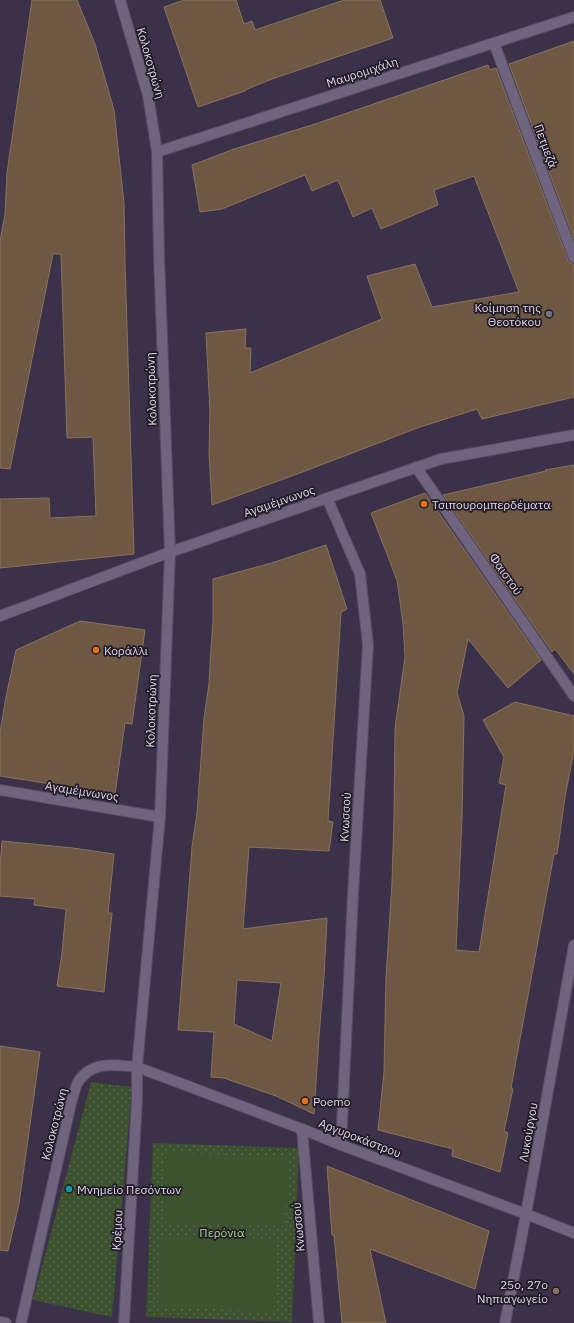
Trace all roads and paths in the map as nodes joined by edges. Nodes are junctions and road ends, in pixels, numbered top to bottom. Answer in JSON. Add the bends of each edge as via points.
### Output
{"nodes":[{"id":1,"x":120,"y":0,"type":"edge"},
{"id":2,"x":574,"y":17,"type":"edge"},
{"id":3,"x":494,"y":43,"type":"junction"},
{"id":4,"x":157,"y":152,"type":"junction"},
{"id":5,"x":574,"y":258,"type":"edge"},
{"id":6,"x":574,"y":435,"type":"edge"},
{"id":7,"x":416,"y":467,"type":"junction"},
{"id":8,"x":327,"y":498,"type":"junction"},
{"id":9,"x":170,"y":552,"type":"junction"},
{"id":10,"x":0,"y":616,"type":"edge"},
{"id":11,"x":574,"y":696,"type":"edge"},
{"id":12,"x":0,"y":790,"type":"edge"},
{"id":13,"x":160,"y":817,"type":"junction"},
{"id":14,"x":574,"y":945,"type":"edge"},
{"id":15,"x":137,"y":1067,"type":"junction"},
{"id":16,"x":302,"y":1129,"type":"junction"},
{"id":17,"x":341,"y":1146,"type":"junction"},
{"id":18,"x":526,"y":1214,"type":"junction"},
{"id":19,"x":574,"y":1234,"type":"edge"},
{"id":20,"x":0,"y":1322,"type":"edge"},
{"id":21,"x":6,"y":1323,"type":"edge"},
{"id":22,"x":21,"y":1323,"type":"edge"},
{"id":23,"x":124,"y":1323,"type":"edge"},
{"id":24,"x":319,"y":1323,"type":"edge"},
{"id":25,"x":505,"y":1323,"type":"edge"}],
"edges":[{"from":1,"to":4,"type":"street","name":"Κολοκοτρώνη","via":[[148,95]]},
{"from":2,"to":3,"type":"street","name":"Μαυρομιχάλη"},
{"from":3,"to":4,"type":"street","name":"Μαυρομιχάλη"},
{"from":3,"to":5,"type":"street","name":"Πετμεζά"},
{"from":4,"to":9,"type":"street","name":"Κολοκοτρώνη"},
{"from":6,"to":7,"type":"street","name":"Αγαμέμνωνος","via":[[441,459]]},
{"from":7,"to":8,"type":"street","name":"Αγαμέμνωνος"},
{"from":7,"to":11,"type":"street","name":"Φαιστού"},
{"from":8,"to":9,"type":"street","name":"Αγαμέμνωνος"},
{"from":8,"to":17,"type":"street","name":"Κνωσσού","via":[[360,574],[368,645]]},
{"from":9,"to":10,"type":"street","name":"Αγαμέμνωνος"},
{"from":9,"to":13,"type":"street","name":"Κολοκοτρώνη"},
{"from":12,"to":13,"type":"street","name":"Αγαμέμνωνος"},
{"from":13,"to":15,"type":"street","name":"Κολοκοτρώνη"},
{"from":14,"to":18,"type":"street","name":"Λυκούργου"},
{"from":15,"to":16,"type":"street","name":"Αργυροκάστρου"},
{"from":15,"to":22,"type":"street","name":"Κολοκοτρώνη","via":[[99,1066],[86,1072],[78,1084],[72,1099]]},
{"from":15,"to":23,"type":"street","name":"Κρέμου"},
{"from":16,"to":17,"type":"street","name":"Αργυροκάστρου"},
{"from":16,"to":24,"type":"street","name":"Κνωσσού"},
{"from":17,"to":18,"type":"street","name":"Αργυροκάστρου"},
{"from":18,"to":19,"type":"street","name":"Αργυροκάστρου"},
{"from":18,"to":25,"type":"street","name":"Λυκούργου"},
{"from":20,"to":21,"type":"street"}]}
